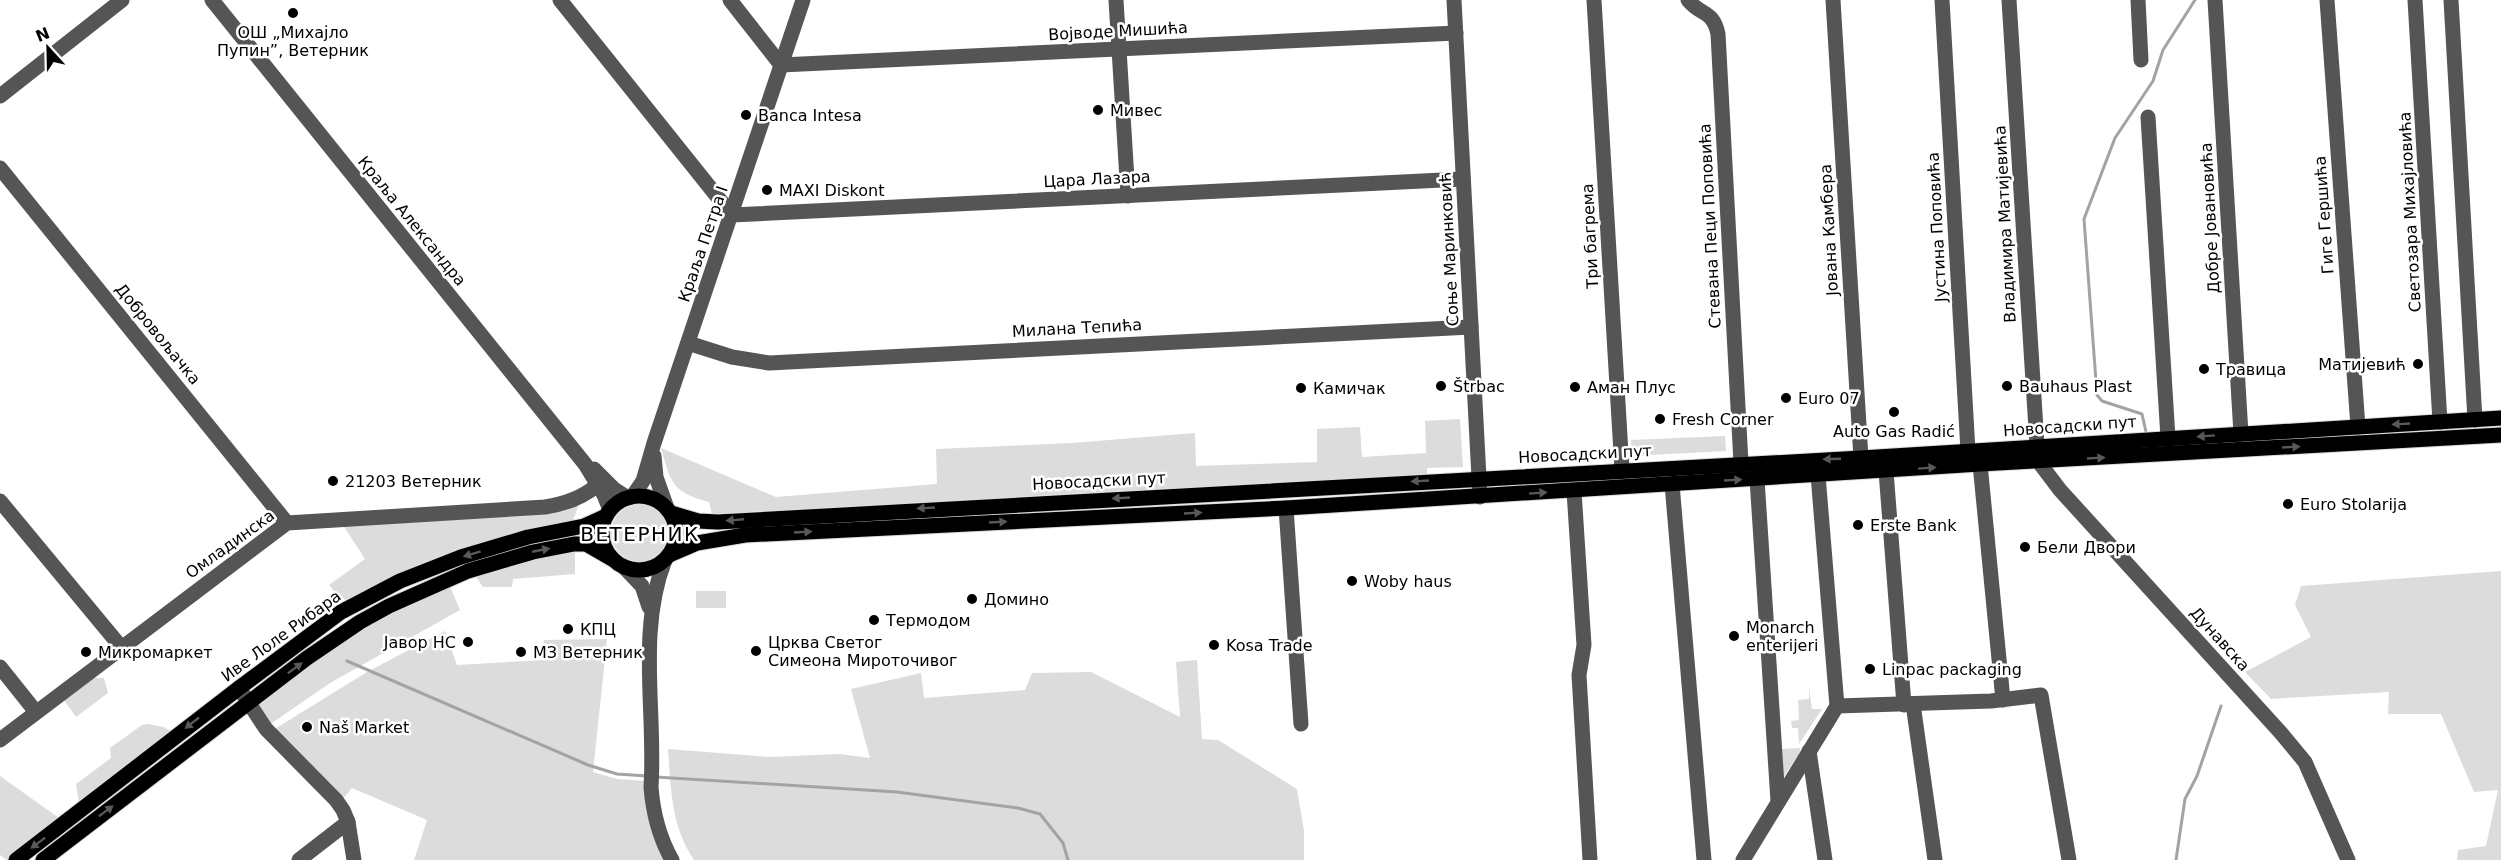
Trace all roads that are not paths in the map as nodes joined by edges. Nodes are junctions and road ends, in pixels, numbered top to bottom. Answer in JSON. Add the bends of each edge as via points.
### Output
{"nodes":[{"id":1,"x":122,"y":0,"type":"edge"},
{"id":2,"x":212,"y":0,"type":"edge"},
{"id":3,"x":560,"y":0,"type":"edge"},
{"id":4,"x":730,"y":0,"type":"edge"},
{"id":5,"x":803,"y":0,"type":"edge"},
{"id":6,"x":1116,"y":0,"type":"edge"},
{"id":7,"x":1454,"y":0,"type":"edge"},
{"id":8,"x":1594,"y":0,"type":"edge"},
{"id":9,"x":1688,"y":0,"type":"edge"},
{"id":10,"x":1833,"y":0,"type":"edge"},
{"id":11,"x":1942,"y":0,"type":"edge"},
{"id":12,"x":2009,"y":0,"type":"edge"},
{"id":13,"x":2138,"y":0,"type":"edge"},
{"id":14,"x":2215,"y":0,"type":"edge"},
{"id":15,"x":2327,"y":0,"type":"edge"},
{"id":16,"x":2415,"y":0,"type":"edge"},
{"id":17,"x":2451,"y":0,"type":"edge"},
{"id":18,"x":1456,"y":33,"type":"junction"},
{"id":19,"x":1119,"y":49,"type":"junction"},
{"id":20,"x":2141,"y":60,"type":"dead end"},
{"id":21,"x":781,"y":65,"type":"junction"},
{"id":22,"x":0,"y":96,"type":"edge"},
{"id":23,"x":2148,"y":117,"type":"dead end"},
{"id":24,"x":0,"y":168,"type":"edge"},
{"id":25,"x":1463,"y":179,"type":"junction"},
{"id":26,"x":1128,"y":196,"type":"junction"},
{"id":27,"x":732,"y":215,"type":"junction"},
{"id":28,"x":1471,"y":327,"type":"junction"},
{"id":29,"x":688,"y":343,"type":"junction"},
{"id":30,"x":2501,"y":418,"type":"edge"},
{"id":31,"x":2475,"y":420,"type":"junction"},
{"id":32,"x":2440,"y":422,"type":"junction"},
{"id":33,"x":2358,"y":427,"type":"junction"},
{"id":34,"x":2241,"y":434,"type":"junction"},
{"id":35,"x":2501,"y":435,"type":"edge"},
{"id":36,"x":2168,"y":438,"type":"junction"},
{"id":37,"x":654,"y":442,"type":"junction"},
{"id":38,"x":1968,"y":451,"type":"junction"},
{"id":39,"x":2037,"y":454,"type":"junction"},
{"id":40,"x":1861,"y":458,"type":"junction"},
{"id":41,"x":1741,"y":463,"type":"junction"},
{"id":42,"x":585,"y":464,"type":"junction"},
{"id":43,"x":1980,"y":464,"type":"junction"},
{"id":44,"x":1622,"y":470,"type":"junction"},
{"id":45,"x":1886,"y":471,"type":"junction"},
{"id":46,"x":1818,"y":475,"type":"junction"},
{"id":47,"x":1479,"y":478,"type":"junction"},
{"id":48,"x":1757,"y":479,"type":"junction"},
{"id":49,"x":1672,"y":484,"type":"junction"},
{"id":50,"x":596,"y":486,"type":"junction"},
{"id":51,"x":1574,"y":491,"type":"junction"},
{"id":52,"x":630,"y":497,"type":"junction"},
{"id":53,"x":1480,"y":497,"type":"junction"},
{"id":54,"x":0,"y":501,"type":"edge"},
{"id":55,"x":1286,"y":508,"type":"junction"},
{"id":56,"x":669,"y":511,"type":"junction"},
{"id":57,"x":608,"y":513,"type":"junction"},
{"id":58,"x":287,"y":523,"type":"junction"},
{"id":59,"x":667,"y":558,"type":"junction"},
{"id":60,"x":618,"y":563,"type":"junction"},
{"id":61,"x":651,"y":619,"type":"junction"},
{"id":62,"x":121,"y":647,"type":"junction"},
{"id":63,"x":0,"y":667,"type":"edge"},
{"id":64,"x":238,"y":688,"type":"junction"},
{"id":65,"x":2003,"y":700,"type":"junction"},
{"id":66,"x":248,"y":703,"type":"junction"},
{"id":67,"x":1909,"y":705,"type":"junction"},
{"id":68,"x":1837,"y":706,"type":"junction"},
{"id":69,"x":36,"y":712,"type":"junction"},
{"id":70,"x":1301,"y":724,"type":"dead end"},
{"id":71,"x":0,"y":740,"type":"edge"},
{"id":72,"x":1809,"y":751,"type":"junction"},
{"id":73,"x":1778,"y":801,"type":"junction"},
{"id":74,"x":348,"y":822,"type":"junction"},
{"id":75,"x":16,"y":860,"type":"edge"},
{"id":76,"x":43,"y":860,"type":"edge"},
{"id":77,"x":299,"y":860,"type":"edge"},
{"id":78,"x":354,"y":860,"type":"edge"},
{"id":79,"x":672,"y":860,"type":"edge"},
{"id":80,"x":1590,"y":860,"type":"edge"},
{"id":81,"x":1704,"y":860,"type":"edge"},
{"id":82,"x":1743,"y":860,"type":"edge"},
{"id":83,"x":1825,"y":860,"type":"edge"},
{"id":84,"x":1935,"y":860,"type":"edge"},
{"id":85,"x":2069,"y":860,"type":"edge"},
{"id":86,"x":2348,"y":860,"type":"edge"}],
"edges":[{"from":1,"to":22,"type":"street"},
{"from":2,"to":42,"type":"street","name":"Краља Александра"},
{"from":3,"to":27,"type":"street"},
{"from":4,"to":21,"type":"street"},
{"from":5,"to":21,"type":"street","name":"Краља Петра I"},
{"from":6,"to":19,"type":"street"},
{"from":7,"to":18,"type":"street","name":"Соње Маринковић"},
{"from":8,"to":44,"type":"street","name":"Три багрема"},
{"from":9,"to":41,"type":"street","name":"Стевана Пеци Поповића","via":[[1711,16],[1718,34]]},
{"from":10,"to":40,"type":"street","name":"Јована Камбера"},
{"from":11,"to":38,"type":"street","name":"Јустина Поповића"},
{"from":12,"to":39,"type":"street","name":"Владимира Матијевића"},
{"from":13,"to":20,"type":"street"},
{"from":14,"to":34,"type":"street","name":"Добре Јовановића"},
{"from":15,"to":33,"type":"street","name":"Гиге Гершића"},
{"from":16,"to":32,"type":"street","name":"Светозара Михајловића"},
{"from":17,"to":31,"type":"street"},
{"from":18,"to":19,"type":"street","name":"Војводе Мишића"},
{"from":18,"to":25,"type":"street","name":"Соње Маринковић"},
{"from":19,"to":21,"type":"street","name":"Војводе Мишића"},
{"from":19,"to":26,"type":"street"},
{"from":21,"to":27,"type":"street","name":"Краља Петра I"},
{"from":23,"to":36,"type":"street"},
{"from":24,"to":58,"type":"street","name":"Добровољачка"},
{"from":25,"to":26,"type":"street","name":"Цара Лазара"},
{"from":25,"to":28,"type":"street","name":"Соње Маринковић"},
{"from":26,"to":27,"type":"street","name":"Цара Лазара"},
{"from":27,"to":29,"type":"street","name":"Краља Петра I"},
{"from":28,"to":29,"type":"street","name":"Милана Тепића","via":[[769,363],[732,357]]},
{"from":28,"to":47,"type":"street","name":"Соње Маринковић"},
{"from":29,"to":37,"type":"street","name":"Краља Петра I"},
{"from":30,"to":31,"type":"main road","name":"Новосадски пут"},
{"from":31,"to":32,"type":"main road","name":"Новосадски пут"},
{"from":32,"to":33,"type":"main road","name":"Новосадски пут","one_way":true},
{"from":33,"to":34,"type":"main road","name":"Новосадски пут"},
{"from":34,"to":36,"type":"main road","name":"Новосадски пут","one_way":true},
{"from":39,"to":35,"type":"main road","name":"Новосадски пут","one_way":true},
{"from":36,"to":39,"type":"main road","name":"Новосадски пут"},
{"from":37,"to":52,"type":"street","name":"Краља Петра I","via":[[643,482]]},
{"from":37,"to":56,"type":"street","via":[[656,477]]},
{"from":38,"to":39,"type":"main road","name":"Новосадски пут"},
{"from":38,"to":40,"type":"main road","name":"Новосадски пут"},
{"from":39,"to":43,"type":"main road","name":"Новосадски пут"},
{"from":39,"to":86,"type":"street","name":"Дунавска","via":[[2060,490],[2305,762]]},
{"from":40,"to":41,"type":"main road","name":"Новосадски пут","one_way":true},
{"from":41,"to":44,"type":"main road","name":"Новосадски пут"},
{"from":42,"to":50,"type":"street"},
{"from":42,"to":52,"type":"street","via":[[614,489]]},
{"from":45,"to":43,"type":"main road","name":"Новосадски пут","one_way":true},
{"from":43,"to":65,"type":"street"},
{"from":44,"to":47,"type":"main road","name":"Новосадски пут"},
{"from":45,"to":46,"type":"main road","name":"Новосадски пут"},
{"from":45,"to":67,"type":"street"},
{"from":46,"to":48,"type":"main road","name":"Новосадски пут"},
{"from":46,"to":68,"type":"street"},
{"from":47,"to":53,"type":"street","name":"Соње Маринковић"},
{"from":47,"to":56,"type":"main road","name":"Новосадски пут","one_way":true,"via":[[718,522],[698,521]]},
{"from":49,"to":48,"type":"main road","name":"Новосадски пут","one_way":true},
{"from":48,"to":73,"type":"street"},
{"from":49,"to":51,"type":"main road","name":"Новосадски пут"},
{"from":49,"to":81,"type":"street"},
{"from":50,"to":57,"type":"street","via":[[604,495]]},
{"from":50,"to":58,"type":"street","name":"Омладинска","via":[[568,502],[545,507]]},
{"from":53,"to":51,"type":"main road","name":"Новосадски пут","one_way":true},
{"from":51,"to":80,"type":"street","via":[[1584,645],[1579,675]]},
{"from":52,"to":56,"type":"main road","via":[[651,498]]},
{"from":52,"to":57,"type":"main road"},
{"from":53,"to":55,"type":"main road","name":"Новосадски пут"},
{"from":54,"to":62,"type":"street"},
{"from":59,"to":55,"type":"main road","name":"Новосадски пут","one_way":true,"via":[[697,543],[745,535]]},
{"from":55,"to":70,"type":"street"},
{"from":56,"to":59,"type":"main road","via":[[677,531]]},
{"from":57,"to":60,"type":"main road","via":[[602,529],[603,542]]},
{"from":57,"to":64,"type":"main road","name":"Иве Лоле Рибара","one_way":true,"via":[[584,526],[528,537],[400,581],[341,612]]},
{"from":58,"to":62,"type":"street","name":"Омладинска"},
{"from":59,"to":60,"type":"main road","via":[[648,569],[635,570]]},
{"from":59,"to":61,"type":"street","via":[[654,590]]},
{"from":60,"to":61,"type":"street","via":[[645,591]]},
{"from":66,"to":60,"type":"main road","name":"Иве Лоле Рибара","one_way":true,"via":[[360,622],[407,596],[468,571],[574,544],[586,544]]},
{"from":61,"to":79,"type":"street","via":[[653,813]]},
{"from":62,"to":69,"type":"street","name":"Омладинска"},
{"from":63,"to":69,"type":"street"},
{"from":64,"to":66,"type":"street"},
{"from":64,"to":75,"type":"main road","name":"Иве Лоле Рибара","one_way":true},
{"from":65,"to":67,"type":"street"},
{"from":65,"to":85,"type":"street","via":[[2041,695]]},
{"from":66,"to":74,"type":"street","via":[[266,729],[336,800]]},
{"from":76,"to":66,"type":"main road","name":"Иве Лоле Рибара","one_way":true},
{"from":67,"to":68,"type":"street"},
{"from":67,"to":84,"type":"street"},
{"from":68,"to":72,"type":"street"},
{"from":69,"to":71,"type":"street","name":"Омладинска"},
{"from":72,"to":73,"type":"street"},
{"from":72,"to":83,"type":"street"},
{"from":73,"to":82,"type":"street"},
{"from":74,"to":77,"type":"street"},
{"from":74,"to":78,"type":"street"}]}
